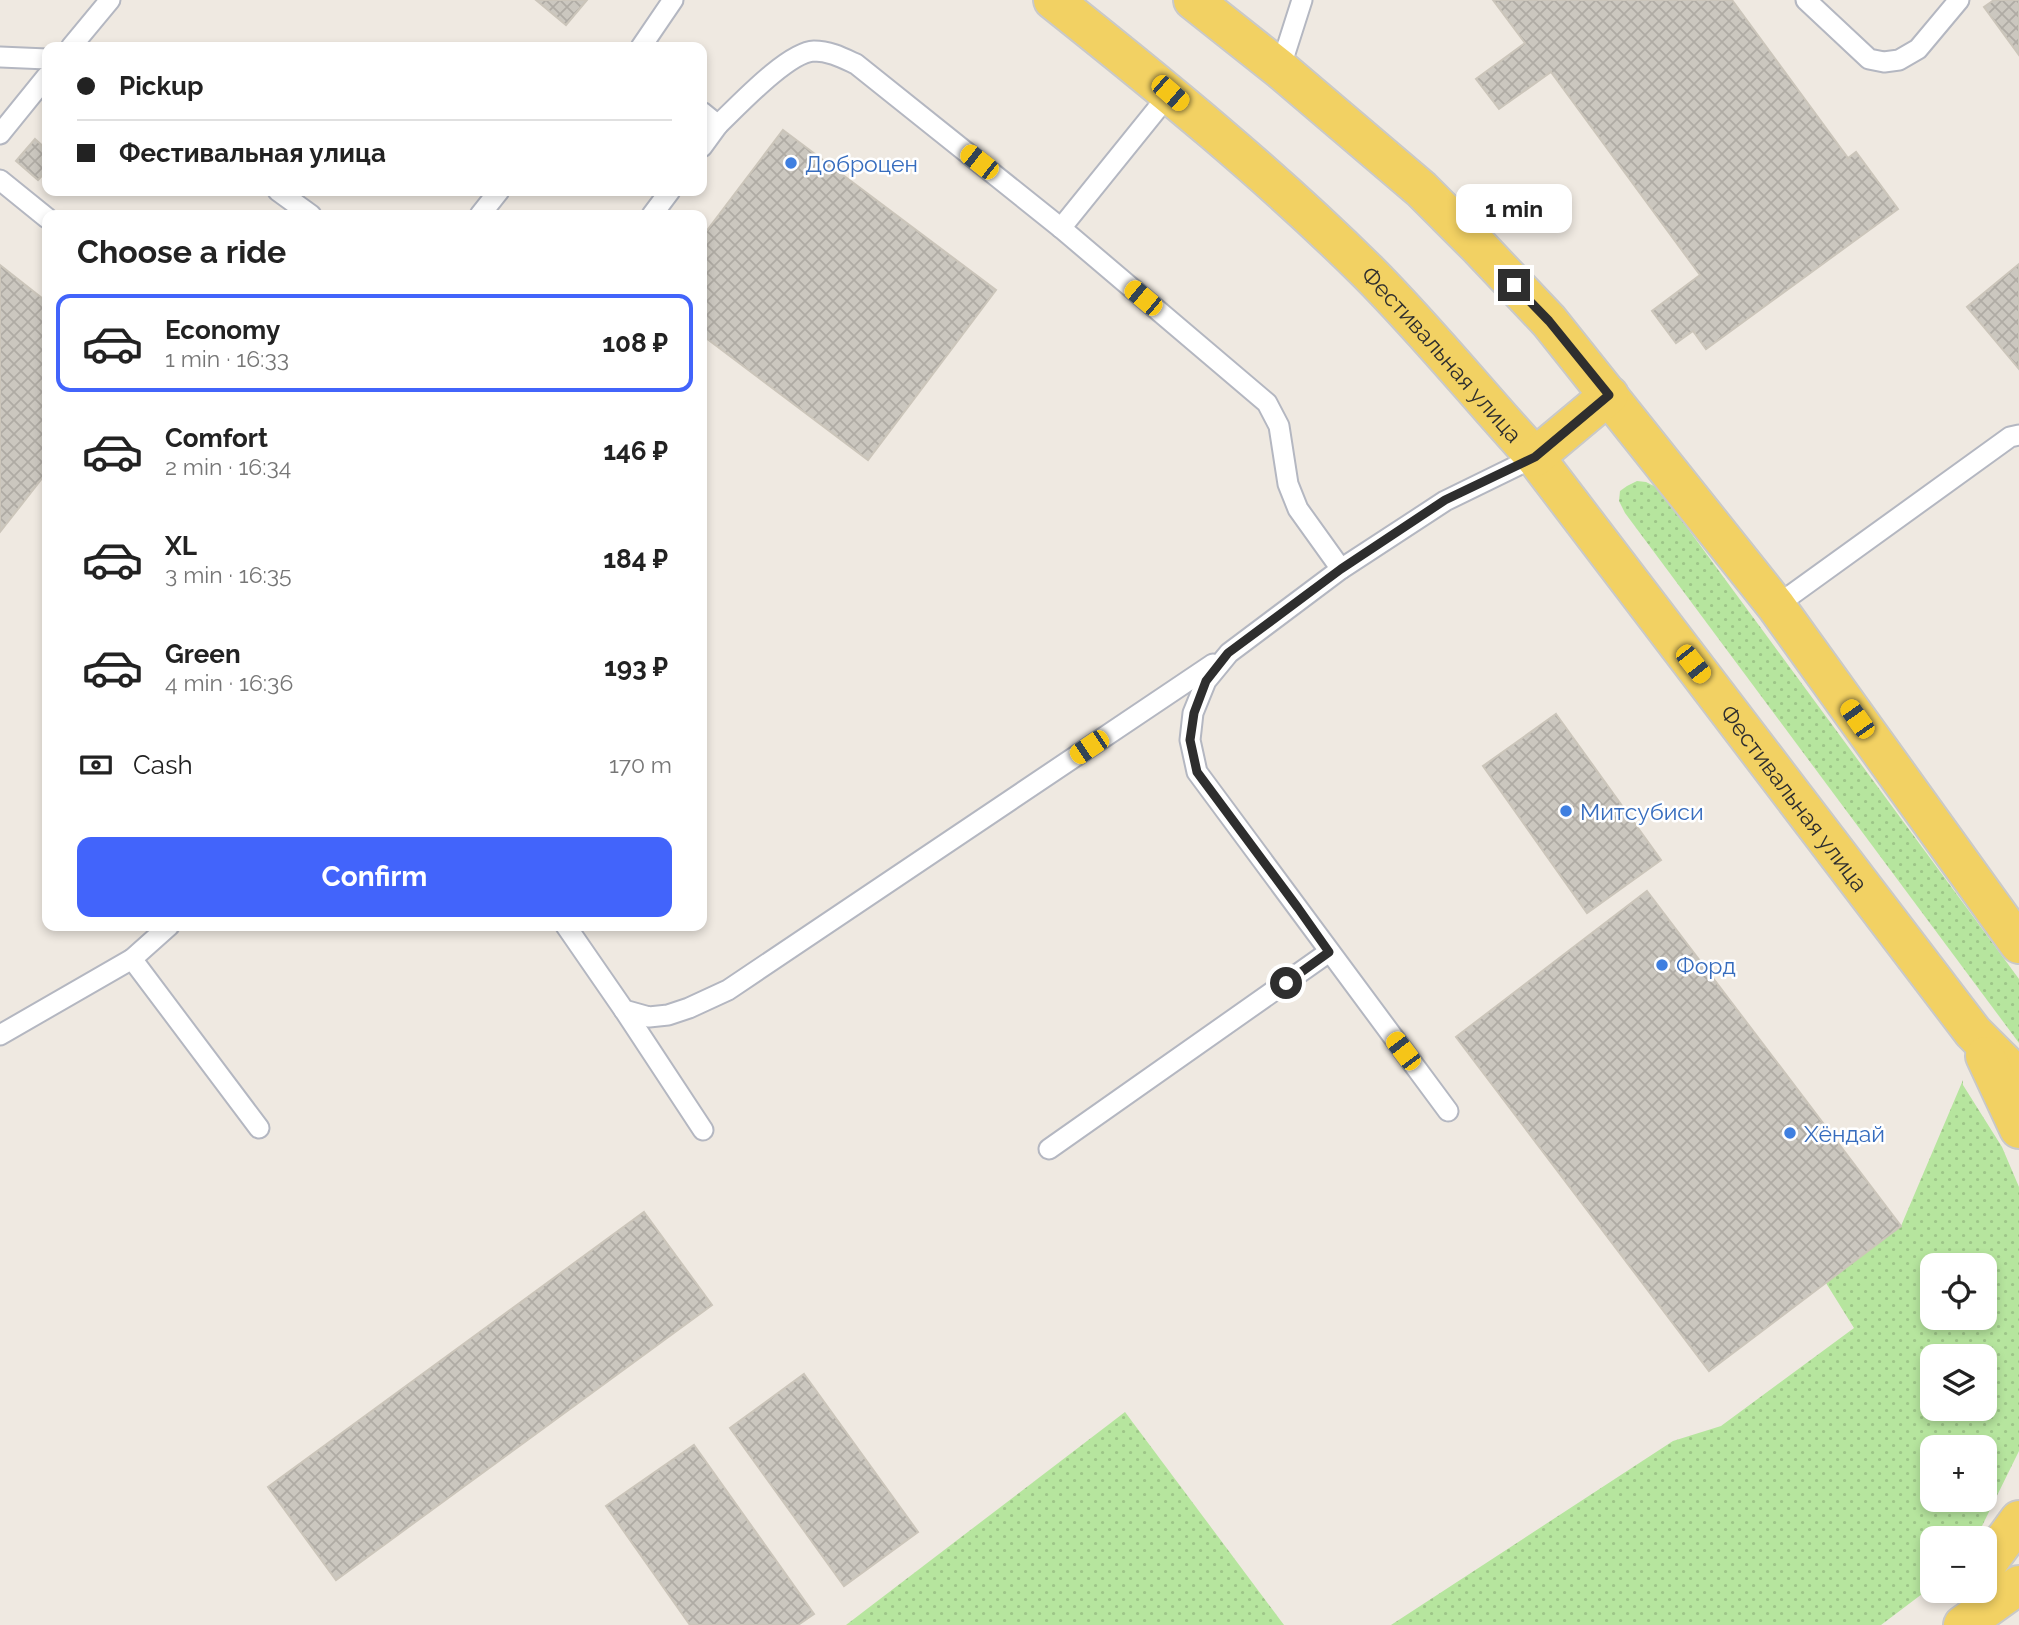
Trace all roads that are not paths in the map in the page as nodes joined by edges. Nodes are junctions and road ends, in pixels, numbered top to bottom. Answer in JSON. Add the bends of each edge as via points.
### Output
{"nodes":[{"id":1,"x":110,"y":0,"type":"edge"},
{"id":2,"x":673,"y":0,"type":"edge"},
{"id":3,"x":1052,"y":0,"type":"edge"},
{"id":4,"x":1193,"y":0,"type":"edge"},
{"id":5,"x":1302,"y":0,"type":"edge"},
{"id":6,"x":1806,"y":0,"type":"edge"},
{"id":7,"x":1959,"y":0,"type":"edge"},
{"id":8,"x":75,"y":42,"type":"edge"},
{"id":9,"x":644,"y":42,"type":"edge"},
{"id":10,"x":0,"y":57,"type":"edge"},
{"id":11,"x":42,"y":59,"type":"edge"},
{"id":12,"x":1280,"y":69,"type":"junction"},
{"id":13,"x":42,"y":82,"type":"edge"},
{"id":14,"x":1170,"y":93,"type":"junction"},
{"id":15,"x":707,"y":116,"type":"edge"},
{"id":16,"x":718,"y":125,"type":"junction"},
{"id":17,"x":0,"y":134,"type":"edge"},
{"id":18,"x":707,"y":140,"type":"edge"},
{"id":19,"x":0,"y":180,"type":"edge"},
{"id":20,"x":285,"y":196,"type":"edge"},
{"id":21,"x":303,"y":210,"type":"edge"},
{"id":22,"x":42,"y":214,"type":"edge"},
{"id":23,"x":1061,"y":228,"type":"junction"},
{"id":24,"x":1609,"y":395,"type":"junction"},
{"id":25,"x":2019,"y":435,"type":"edge"},
{"id":26,"x":1535,"y":457,"type":"junction"},
{"id":27,"x":1341,"y":569,"type":"junction"},
{"id":28,"x":1776,"y":606,"type":"junction"},
{"id":29,"x":1228,"y":653,"type":"junction"},
{"id":30,"x":163,"y":931,"type":"edge"},
{"id":31,"x":569,"y":931,"type":"edge"},
{"id":32,"x":2019,"y":944,"type":"edge"},
{"id":33,"x":1329,"y":952,"type":"junction"},
{"id":34,"x":132,"y":959,"type":"junction"},
{"id":35,"x":624,"y":1010,"type":"junction"},
{"id":36,"x":1973,"y":1032,"type":"junction"},
{"id":37,"x":0,"y":1035,"type":"edge"},
{"id":38,"x":2019,"y":1078,"type":"edge"},
{"id":39,"x":1448,"y":1111,"type":"dead end"},
{"id":40,"x":259,"y":1128,"type":"dead end"},
{"id":41,"x":2019,"y":1129,"type":"edge"},
{"id":42,"x":703,"y":1130,"type":"dead end"},
{"id":43,"x":1049,"y":1149,"type":"dead end"},
{"id":44,"x":2019,"y":1520,"type":"edge"},
{"id":45,"x":1997,"y":1550,"type":"edge"},
{"id":46,"x":2019,"y":1585,"type":"edge"},
{"id":47,"x":1955,"y":1603,"type":"edge"},
{"id":48,"x":1936,"y":1625,"type":"edge"},
{"id":49,"x":1963,"y":1625,"type":"edge"}],
"edges":[{"from":1,"to":8,"type":"lane"},
{"from":2,"to":9,"type":"lane"},
{"from":3,"to":14,"type":"main road","name":"Фестивальная улица"},
{"from":4,"to":12,"type":"main road"},
{"from":5,"to":12,"type":"lane"},
{"from":6,"to":7,"type":"lane","via":[[1869,59],[1884,62],[1918,49]]},
{"from":10,"to":11,"type":"lane"},
{"from":12,"to":24,"type":"main road","via":[[1431,199],[1549,321]]},
{"from":13,"to":17,"type":"lane"},
{"from":14,"to":23,"type":"lane"},
{"from":14,"to":26,"type":"main road","name":"Фестивальная улица","via":[[1368,273]]},
{"from":15,"to":16,"type":"lane"},
{"from":16,"to":18,"type":"lane"},
{"from":16,"to":23,"type":"lane","via":[[790,62],[812,51],[833,54],[856,64]]},
{"from":19,"to":22,"type":"lane"},
{"from":20,"to":21,"type":"lane"},
{"from":23,"to":27,"type":"lane","via":[[1267,402],[1279,426],[1298,509]]},
{"from":24,"to":26,"type":"main road"},
{"from":24,"to":28,"type":"main road"},
{"from":25,"to":28,"type":"lane","via":[[2010,437]]},
{"from":26,"to":27,"type":"lane","via":[[1445,500]]},
{"from":26,"to":36,"type":"main road","name":"Фестивальная улица"},
{"from":27,"to":29,"type":"lane"},
{"from":28,"to":32,"type":"main road"},
{"from":29,"to":33,"type":"lane","via":[[1206,681],[1194,713],[1190,740],[1197,772]]},
{"from":29,"to":35,"type":"lane","via":[[728,990],[668,1015],[649,1017]]},
{"from":30,"to":34,"type":"lane"},
{"from":31,"to":35,"type":"lane"},
{"from":33,"to":39,"type":"lane"},
{"from":33,"to":43,"type":"lane"},
{"from":34,"to":37,"type":"lane"},
{"from":34,"to":40,"type":"lane"},
{"from":35,"to":42,"type":"lane"},
{"from":36,"to":38,"type":"main road"},
{"from":36,"to":41,"type":"main road"},
{"from":44,"to":45,"type":"main road"},
{"from":46,"to":49,"type":"main road"},
{"from":47,"to":48,"type":"main road"}]}
